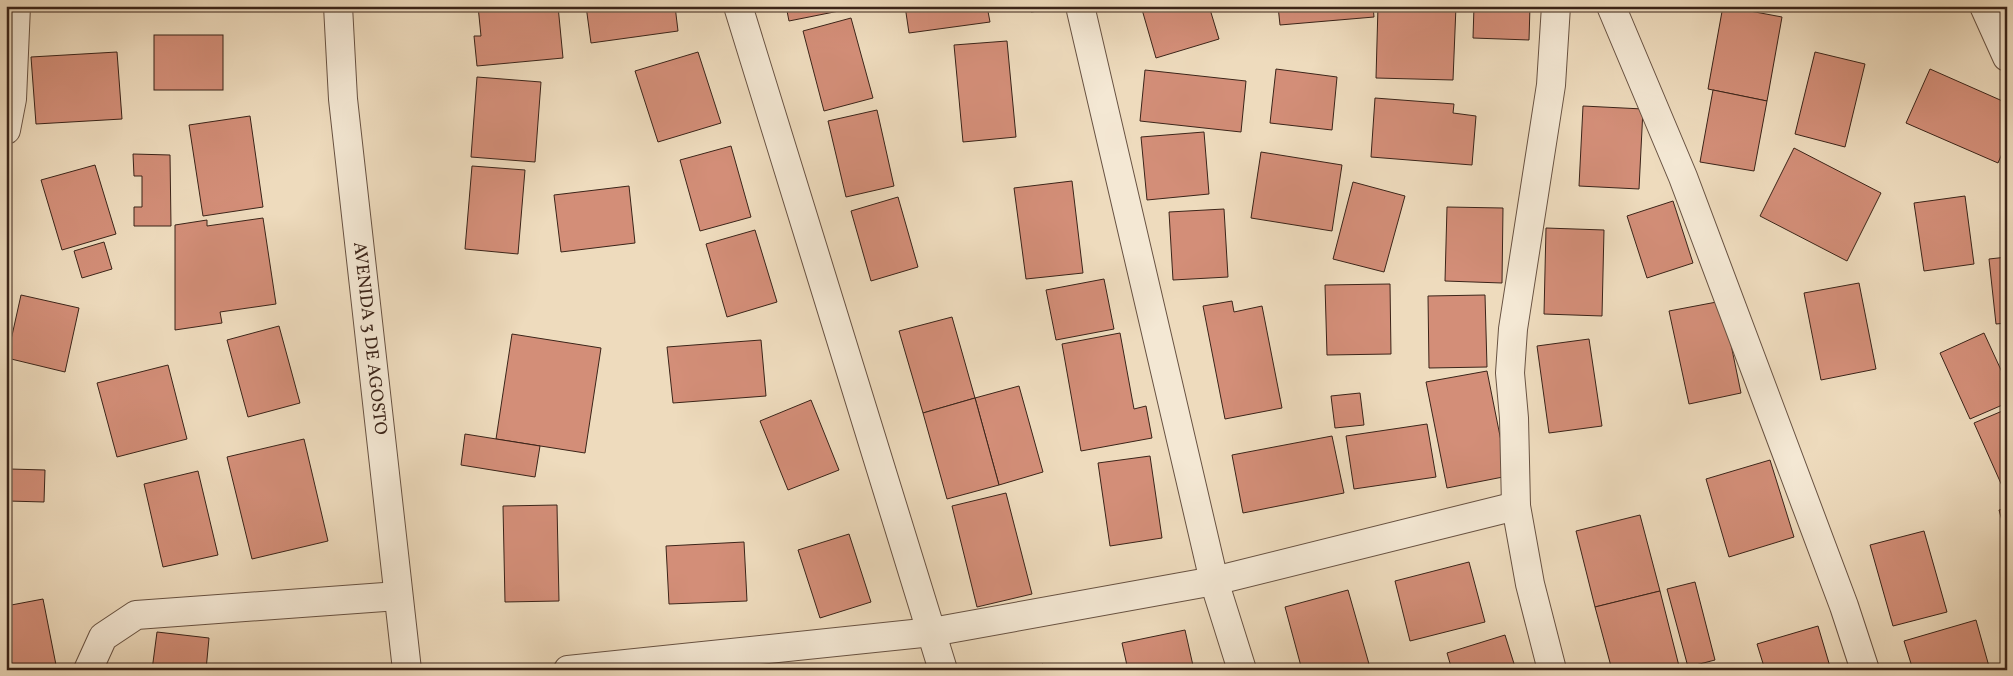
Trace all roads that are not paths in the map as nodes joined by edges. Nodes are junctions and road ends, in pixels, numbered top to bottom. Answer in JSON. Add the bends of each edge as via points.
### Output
{"nodes":[{"id":1,"x":16,"y":6,"type":"edge"},
{"id":2,"x":338,"y":6,"type":"edge"},
{"id":3,"x":738,"y":6,"type":"edge"},
{"id":4,"x":1080,"y":6,"type":"edge"},
{"id":5,"x":1556,"y":6,"type":"edge"},
{"id":6,"x":1611,"y":6,"type":"edge"},
{"id":7,"x":1984,"y":6,"type":"edge"},
{"id":8,"x":2007,"y":57,"type":"edge"},
{"id":9,"x":6,"y":130,"type":"edge"},
{"id":10,"x":1516,"y":506,"type":"junction"},
{"id":11,"x":1214,"y":581,"type":"junction"},
{"id":12,"x":398,"y":596,"type":"junction"},
{"id":13,"x":932,"y":632,"type":"junction"},
{"id":14,"x":658,"y":665,"type":"edge"},
{"id":15,"x":88,"y":670,"type":"edge"},
{"id":16,"x":407,"y":670,"type":"edge"},
{"id":17,"x":568,"y":670,"type":"edge"},
{"id":18,"x":943,"y":670,"type":"edge"},
{"id":19,"x":1242,"y":670,"type":"edge"},
{"id":20,"x":1552,"y":670,"type":"edge"},
{"id":21,"x":1865,"y":670,"type":"edge"}],
"edges":[{"from":1,"to":9,"type":"street","via":[[12,99]]},
{"from":2,"to":12,"type":"street","name":"AVENIDA 3 DE AGOSTO","via":[[343,99]]},
{"from":3,"to":13,"type":"street"},
{"from":4,"to":11,"type":"street"},
{"from":5,"to":10,"type":"street","via":[[1551,85],[1513,329],[1510,374]]},
{"from":6,"to":21,"type":"street","via":[[1683,177]]},
{"from":7,"to":8,"type":"street"},
{"from":10,"to":11,"type":"street"},
{"from":10,"to":20,"type":"street","via":[[1530,584]]},
{"from":11,"to":13,"type":"street"},
{"from":11,"to":19,"type":"street"},
{"from":12,"to":15,"type":"street","via":[[136,615],[103,637]]},
{"from":12,"to":16,"type":"street","name":"AVENIDA 3 DE AGOSTO"},
{"from":13,"to":14,"type":"street"},
{"from":13,"to":18,"type":"street"},
{"from":14,"to":17,"type":"street"}]}
